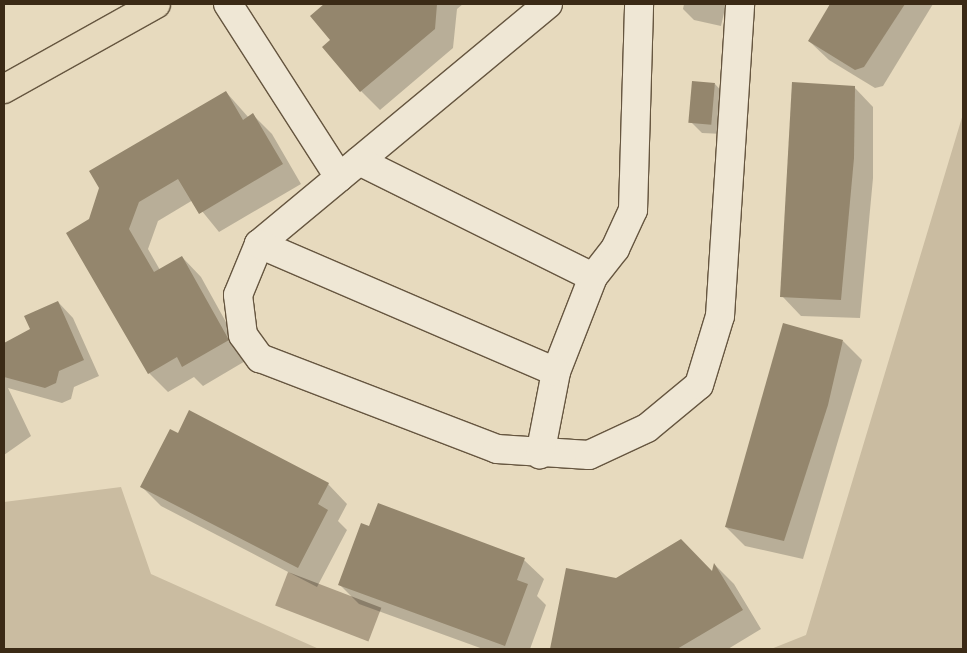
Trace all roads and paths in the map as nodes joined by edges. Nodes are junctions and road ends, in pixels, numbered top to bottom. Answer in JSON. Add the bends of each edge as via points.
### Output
{"nodes":[{"id":1,"x":156,"y":4,"type":"edge"},
{"id":2,"x":228,"y":4,"type":"edge"},
{"id":3,"x":548,"y":4,"type":"edge"},
{"id":4,"x":640,"y":4,"type":"edge"},
{"id":5,"x":740,"y":4,"type":"edge"},
{"id":6,"x":4,"y":89,"type":"edge"},
{"id":7,"x":349,"y":169,"type":"junction"},
{"id":8,"x":259,"y":244,"type":"junction"},
{"id":9,"x":593,"y":277,"type":"junction"},
{"id":10,"x":556,"y":372,"type":"junction"},
{"id":11,"x":540,"y":454,"type":"junction"}],
"edges":[{"from":1,"to":6,"type":"main road"},
{"from":2,"to":7,"type":"lane"},
{"from":3,"to":7,"type":"lane"},
{"from":4,"to":9,"type":"lane","via":[[633,210],[615,250]]},
{"from":5,"to":11,"type":"lane","via":[[720,316],[699,385],[647,428],[589,455]]},
{"from":7,"to":8,"type":"lane"},
{"from":7,"to":9,"type":"lane"},
{"from":8,"to":10,"type":"lane"},
{"from":8,"to":11,"type":"lane","via":[[238,295],[244,335],[260,358],[497,449]]},
{"from":9,"to":10,"type":"lane"},
{"from":10,"to":11,"type":"lane"}]}
